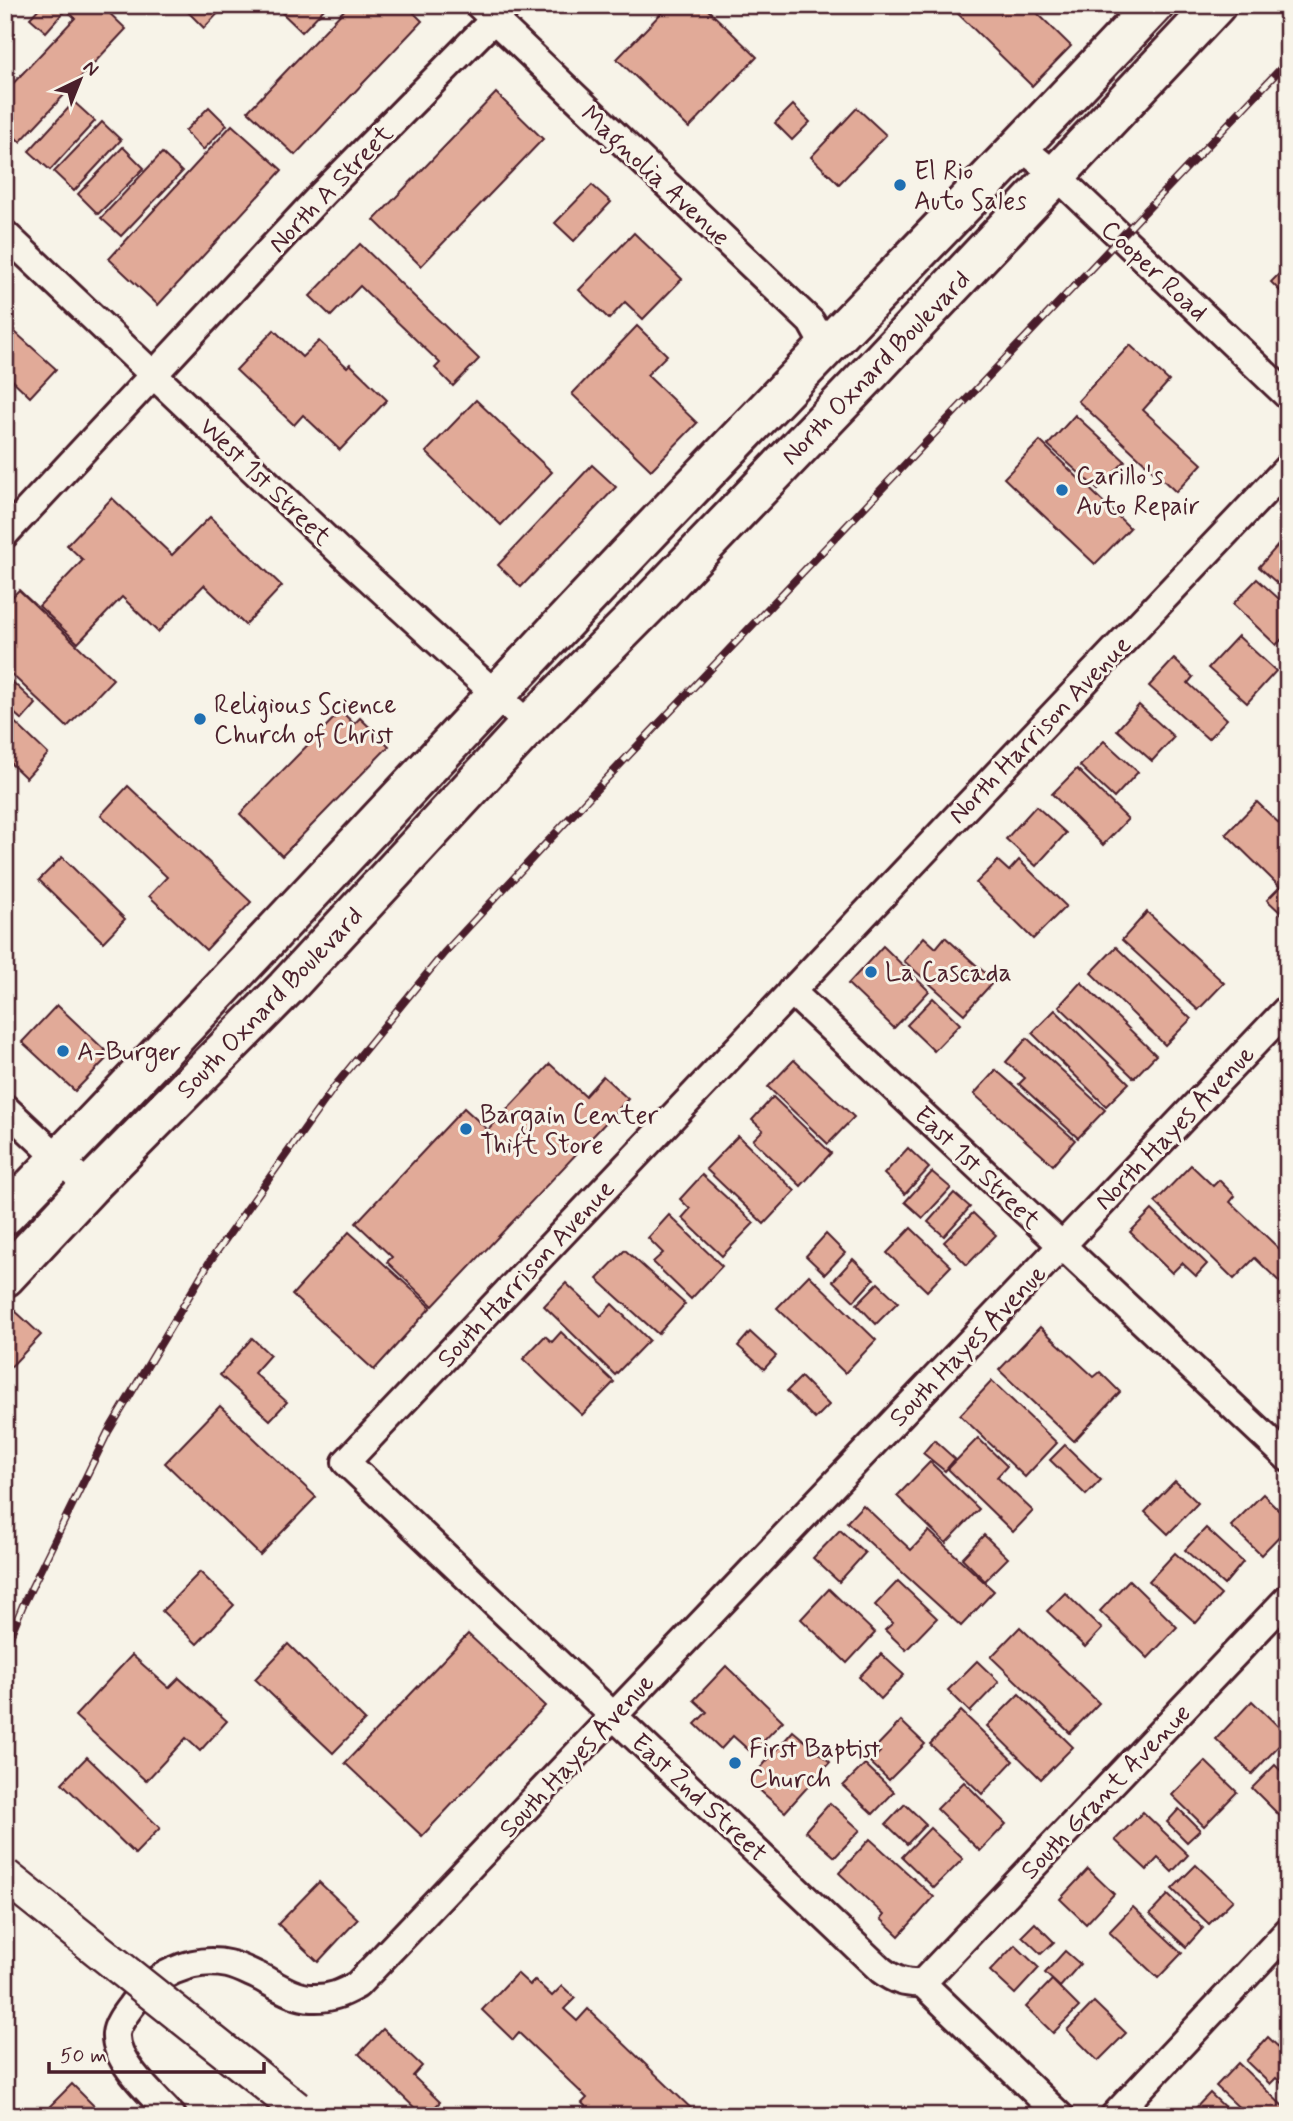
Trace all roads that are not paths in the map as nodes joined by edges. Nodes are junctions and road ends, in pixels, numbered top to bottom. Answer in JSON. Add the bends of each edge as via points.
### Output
{"nodes":[{"id":1,"x":1154,"y":5,"type":"edge"},
{"id":2,"x":1216,"y":5,"type":"edge"},
{"id":3,"x":494,"y":10,"type":"edge"},
{"id":4,"x":1021,"y":147,"type":"junction"},
{"id":5,"x":1057,"y":176,"type":"junction"},
{"id":6,"x":5,"y":234,"type":"edge"},
{"id":7,"x":826,"y":349,"type":"junction"},
{"id":8,"x":156,"y":375,"type":"junction"},
{"id":9,"x":1288,"y":396,"type":"edge"},
{"id":10,"x":844,"y":400,"type":"junction"},
{"id":11,"x":1288,"y":467,"type":"edge"},
{"id":12,"x":5,"y":534,"type":"edge"},
{"id":13,"x":497,"y":694,"type":"junction"},
{"id":14,"x":529,"y":725,"type":"junction"},
{"id":15,"x":791,"y":991,"type":"junction"},
{"id":16,"x":1288,"y":1008,"type":"edge"},
{"id":17,"x":5,"y":1108,"type":"edge"},
{"id":18,"x":59,"y":1160,"type":"junction"},
{"id":19,"x":89,"y":1187,"type":"junction"},
{"id":20,"x":5,"y":1215,"type":"edge"},
{"id":21,"x":1061,"y":1247,"type":"junction"},
{"id":22,"x":5,"y":1277,"type":"edge"},
{"id":23,"x":1288,"y":1458,"type":"edge"},
{"id":24,"x":346,"y":1462,"type":"joint"},
{"id":25,"x":1288,"y":1598,"type":"edge"},
{"id":26,"x":613,"y":1716,"type":"junction"},
{"id":27,"x":5,"y":1876,"type":"edge"},
{"id":28,"x":1288,"y":1931,"type":"edge"},
{"id":29,"x":922,"y":1983,"type":"junction"},
{"id":30,"x":296,"y":2108,"type":"dead end"},
{"id":31,"x":173,"y":2116,"type":"edge"},
{"id":32,"x":1060,"y":2116,"type":"edge"},
{"id":33,"x":1114,"y":2116,"type":"edge"}],
"edges":[{"from":1,"to":4,"type":"main road","name":"North Oxnard Boulevard"},
{"from":2,"to":5,"type":"main road","name":"North Oxnard Boulevard"},
{"from":3,"to":7,"type":"street","name":"Magnolia Avenue","via":[[811,322]]},
{"from":3,"to":8,"type":"street","name":"North A Street"},
{"from":4,"to":5,"type":"street","name":"Cooper Road"},
{"from":4,"to":7,"type":"main road","name":"North Oxnard Boulevard"},
{"from":5,"to":9,"type":"street","name":"Cooper Road"},
{"from":5,"to":10,"type":"main road","name":"North Oxnard Boulevard"},
{"from":6,"to":8,"type":"street","name":"West 1st Street"},
{"from":7,"to":10,"type":"main road"},
{"from":7,"to":13,"type":"main road","name":"North Oxnard Boulevard"},
{"from":8,"to":12,"type":"street","name":"North A Street"},
{"from":8,"to":13,"type":"street","name":"West 1st Street","via":[[337,550]]},
{"from":10,"to":14,"type":"main road","name":"North Oxnard Boulevard"},
{"from":11,"to":15,"type":"street","name":"North Harrison Avenue"},
{"from":13,"to":14,"type":"street","name":"West 1st Street"},
{"from":13,"to":18,"type":"main road","name":"South Oxnard Boulevard"},
{"from":14,"to":19,"type":"main road","name":"South Oxnard Boulevard","via":[[286,988]]},
{"from":15,"to":21,"type":"street","name":"East 1st Street"},
{"from":15,"to":24,"type":"street","name":"South Harrison Avenue"},
{"from":16,"to":21,"type":"street","name":"North Hayes Avenue"},
{"from":17,"to":18,"type":"street"},
{"from":18,"to":19,"type":"street"},
{"from":18,"to":20,"type":"main road","name":"South Oxnard Boulevard"},
{"from":19,"to":22,"type":"main road","name":"South Oxnard Boulevard"},
{"from":21,"to":23,"type":"street","name":"East 1st Street"},
{"from":21,"to":26,"type":"street","name":"South Hayes Avenue"},
{"from":24,"to":26,"type":"street","name":"East 2nd Street"},
{"from":25,"to":29,"type":"street","name":"South Grant Avenue"},
{"from":26,"to":29,"type":"street","name":"East 2nd Street","via":[[881,1969],[893,1979]]},
{"from":26,"to":31,"type":"street","name":"South Hayes Avenue","via":[[358,1985],[329,1998],[309,1998],[228,1964],[204,1962],[158,1979],[134,2002],[116,2035],[130,2070]]},
{"from":27,"to":30,"type":"street","bridge":true},
{"from":28,"to":33,"type":"street"},
{"from":29,"to":32,"type":"street"}]}
